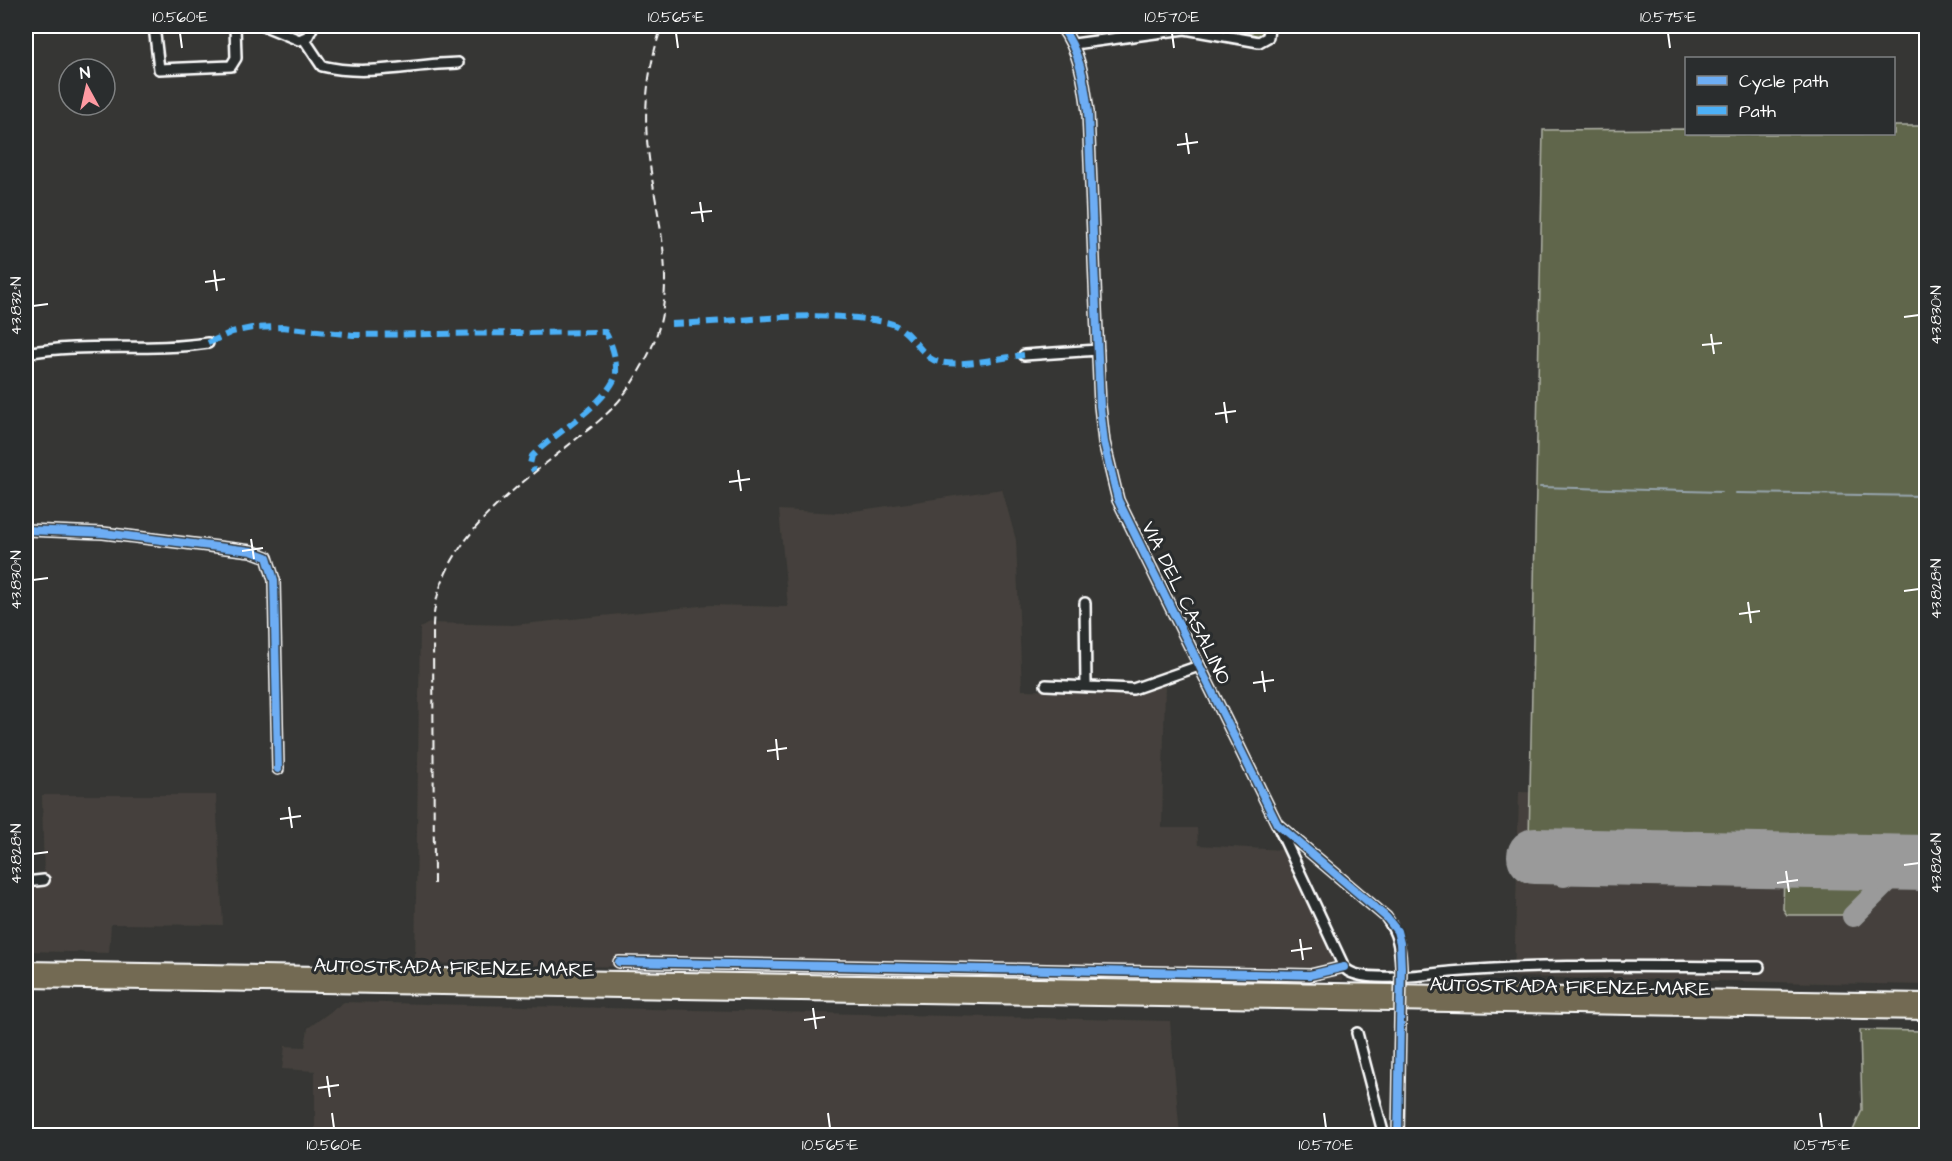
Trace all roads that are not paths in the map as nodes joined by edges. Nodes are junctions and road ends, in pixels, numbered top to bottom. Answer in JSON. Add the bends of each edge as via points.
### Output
{"nodes":[{"id":1,"x":154,"y":26,"type":"edge"},
{"id":2,"x":235,"y":26,"type":"edge"},
{"id":3,"x":265,"y":26,"type":"edge"},
{"id":4,"x":313,"y":26,"type":"edge"},
{"id":5,"x":1060,"y":26,"type":"edge"},
{"id":6,"x":1269,"y":26,"type":"edge"},
{"id":7,"x":304,"y":39,"type":"junction"},
{"id":8,"x":1074,"y":44,"type":"junction"},
{"id":9,"x":458,"y":63,"type":"dead end"},
{"id":10,"x":208,"y":343,"type":"dead end"},
{"id":11,"x":1098,"y":350,"type":"junction"},
{"id":12,"x":26,"y":352,"type":"edge"},
{"id":13,"x":1024,"y":355,"type":"dead end"},
{"id":14,"x":26,"y":530,"type":"edge"},
{"id":15,"x":1085,"y":603,"type":"dead end"},
{"id":16,"x":1199,"y":666,"type":"junction"},
{"id":17,"x":1046,"y":685,"type":"dead end"},
{"id":18,"x":1086,"y":685,"type":"junction"},
{"id":19,"x":278,"y":769,"type":"dead end"},
{"id":20,"x":1277,"y":824,"type":"junction"},
{"id":21,"x":44,"y":880,"type":"dead end"},
{"id":22,"x":26,"y":882,"type":"edge"},
{"id":23,"x":618,"y":962,"type":"dead end"},
{"id":24,"x":1759,"y":967,"type":"dead end"},
{"id":25,"x":1344,"y":968,"type":"junction"},
{"id":26,"x":26,"y":969,"type":"edge"},
{"id":27,"x":26,"y":980,"type":"edge"},
{"id":28,"x":1926,"y":1001,"type":"edge"},
{"id":29,"x":1926,"y":1012,"type":"edge"},
{"id":30,"x":1357,"y":1033,"type":"dead end"},
{"id":31,"x":1384,"y":1136,"type":"edge"},
{"id":32,"x":1398,"y":1136,"type":"edge"}],
"edges":[{"from":1,"to":2,"type":"street","via":[[159,69],[231,66],[236,58]]},
{"from":3,"to":7,"type":"street","via":[[293,39]]},
{"from":4,"to":7,"type":"street"},
{"from":5,"to":8,"type":"street","name":"VIA DEL CASALINO"},
{"from":6,"to":8,"type":"street","via":[[1268,37],[1259,42],[1185,30]]},
{"from":7,"to":9,"type":"street","via":[[322,66],[337,70]]},
{"from":8,"to":11,"type":"street","name":"VIA DEL CASALINO","via":[[1083,71],[1088,112]]},
{"from":10,"to":12,"type":"street"},
{"from":11,"to":13,"type":"street"},
{"from":11,"to":16,"type":"street","name":"VIA DEL CASALINO","via":[[1104,442],[1118,500]]},
{"from":14,"to":19,"type":"street","via":[[103,532],[251,551],[267,557],[274,580]]},
{"from":15,"to":18,"type":"street"},
{"from":16,"to":18,"type":"street","via":[[1138,688]]},
{"from":16,"to":20,"type":"street","name":"VIA DEL CASALINO"},
{"from":17,"to":18,"type":"street"},
{"from":20,"to":25,"type":"street"},
{"from":20,"to":32,"type":"street","name":"VIA DEL CASALINO","bridge":true,"via":[[1386,917],[1397,931],[1401,967]]},
{"from":21,"to":22,"type":"street"},
{"from":23,"to":25,"type":"street","via":[[1310,975]]},
{"from":24,"to":25,"type":"street","via":[[1519,966],[1382,977],[1354,975]]},
{"from":26,"to":28,"type":"highway","name":"AUTOSTRADA FIRENZE-MARE"},
{"from":27,"to":29,"type":"highway","name":"AUTOSTRADA FIRENZE-MARE"},
{"from":30,"to":31,"type":"street"}]}
